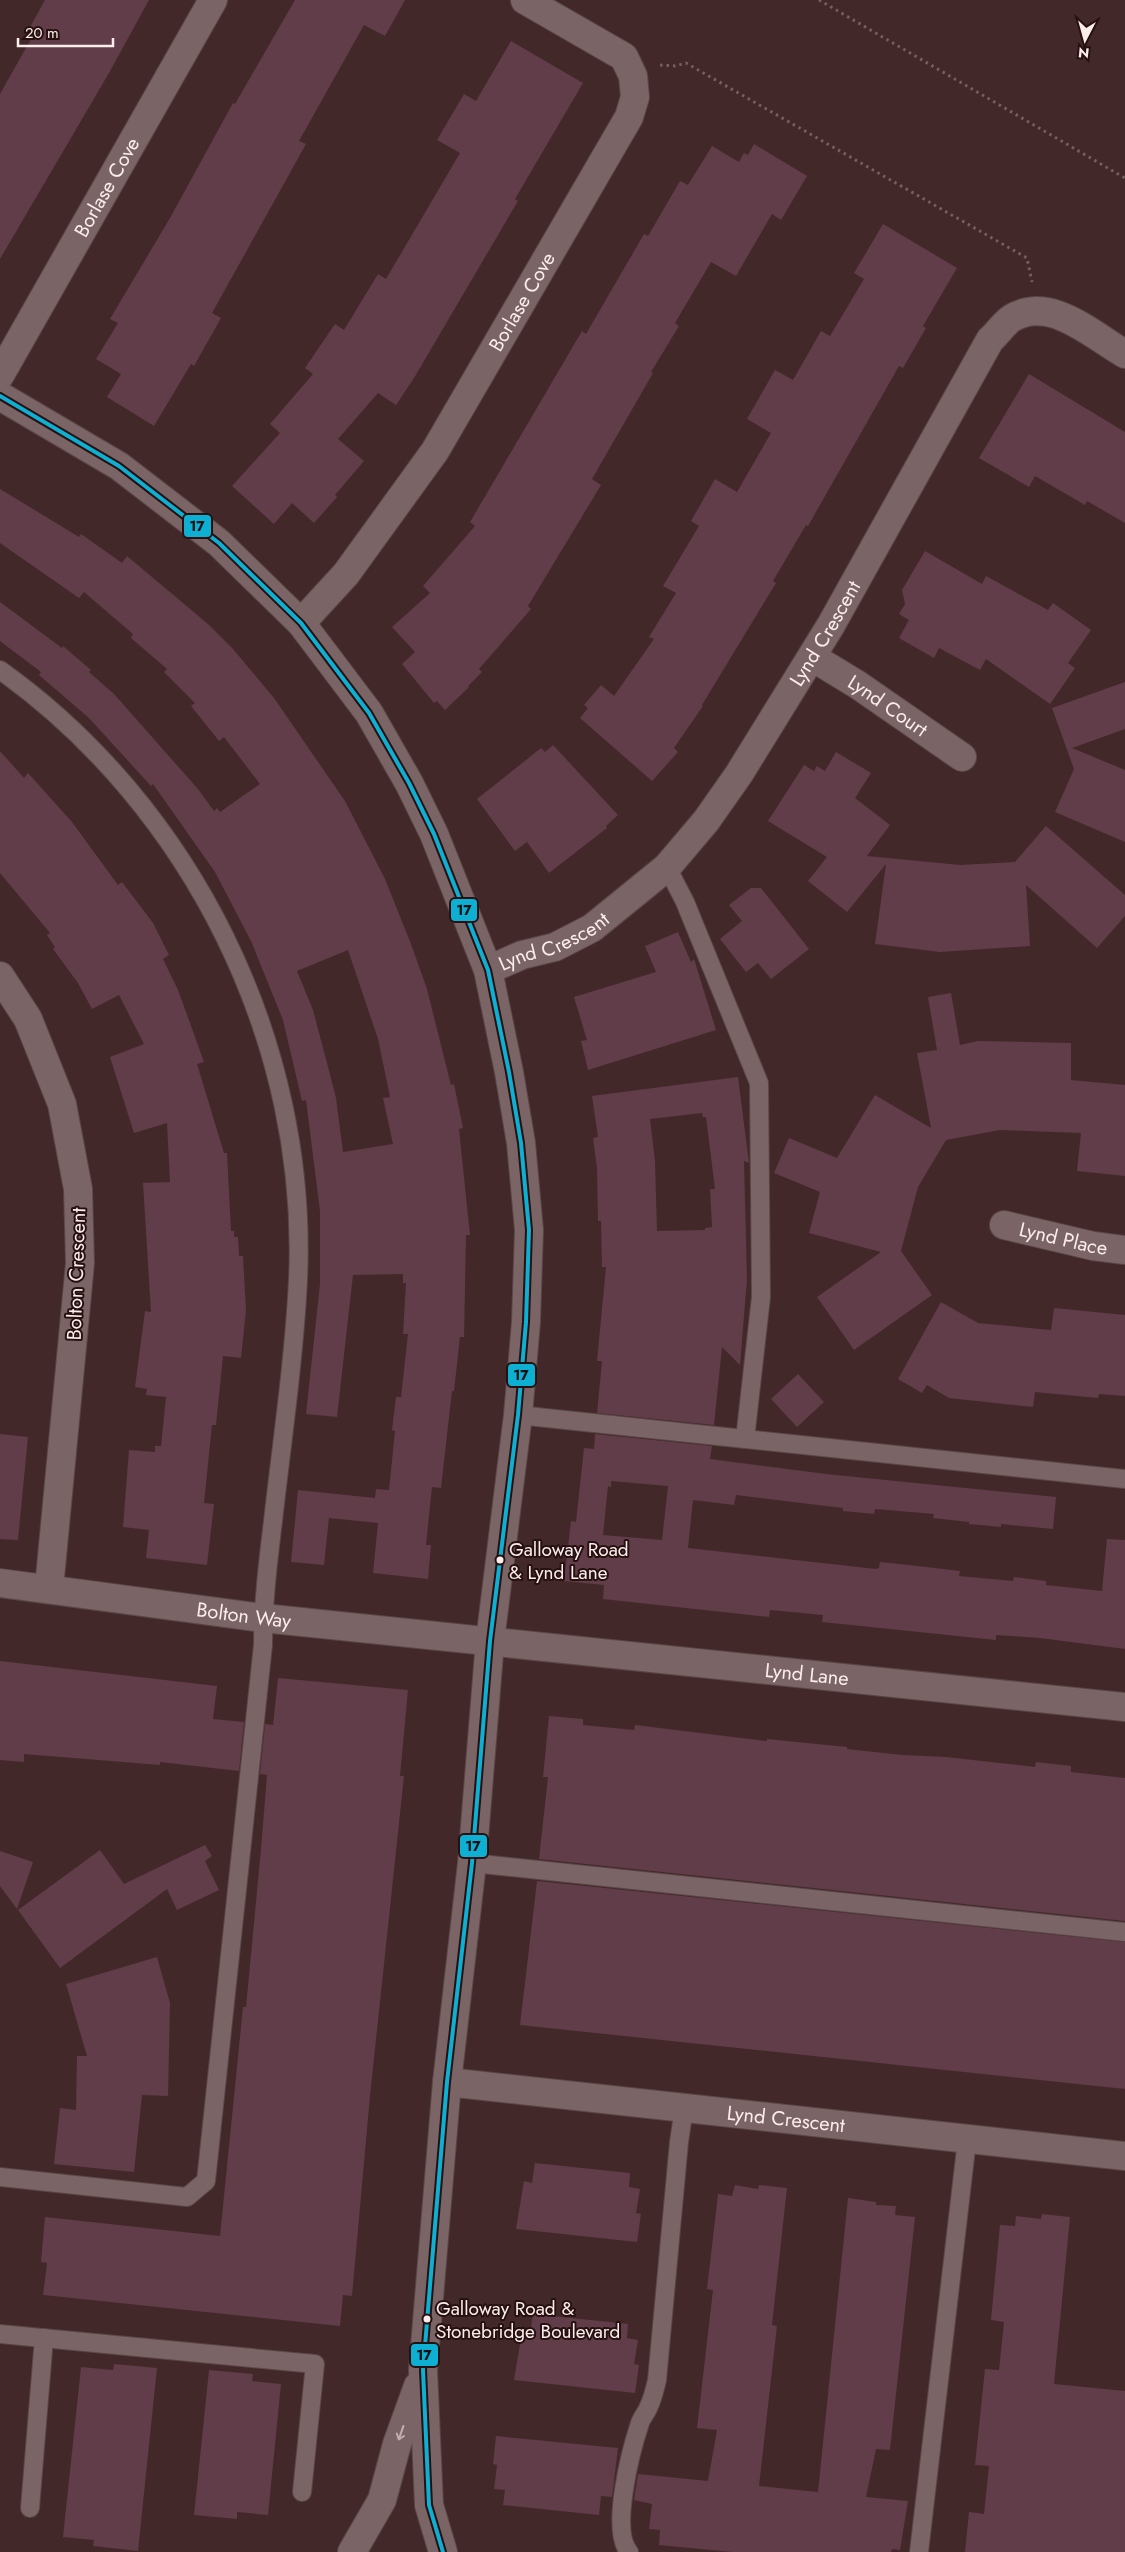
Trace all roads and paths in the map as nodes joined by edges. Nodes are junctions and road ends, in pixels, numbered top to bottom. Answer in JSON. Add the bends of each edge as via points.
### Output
{"nodes":[{"id":1,"x":213,"y":0,"type":"edge"},
{"id":2,"x":525,"y":0,"type":"edge"},
{"id":3,"x":819,"y":0,"type":"edge"},
{"id":4,"x":676,"y":66,"type":"dead end"},
{"id":5,"x":1125,"y":178,"type":"edge"},
{"id":6,"x":1030,"y":275,"type":"dead end"},
{"id":7,"x":1125,"y":354,"type":"edge"},
{"id":8,"x":0,"y":375,"type":"edge"},
{"id":9,"x":0,"y":396,"type":"edge"},
{"id":10,"x":301,"y":623,"type":"junction"},
{"id":11,"x":812,"y":657,"type":"junction"},
{"id":12,"x":0,"y":670,"type":"edge"},
{"id":13,"x":962,"y":757,"type":"dead end"},
{"id":14,"x":668,"y":867,"type":"junction"},
{"id":15,"x":488,"y":970,"type":"junction"},
{"id":16,"x":0,"y":976,"type":"edge"},
{"id":17,"x":1004,"y":1225,"type":"dead end"},
{"id":18,"x":1125,"y":1250,"type":"edge"},
{"id":19,"x":518,"y":1415,"type":"junction"},
{"id":20,"x":745,"y":1439,"type":"junction"},
{"id":21,"x":1125,"y":1479,"type":"edge"},
{"id":22,"x":0,"y":1583,"type":"edge"},
{"id":23,"x":48,"y":1588,"type":"junction"},
{"id":24,"x":263,"y":1618,"type":"junction"},
{"id":25,"x":490,"y":1641,"type":"junction"},
{"id":26,"x":1125,"y":1707,"type":"edge"},
{"id":27,"x":472,"y":1863,"type":"junction"},
{"id":28,"x":1125,"y":1932,"type":"edge"},
{"id":29,"x":447,"y":2082,"type":"junction"},
{"id":30,"x":684,"y":2108,"type":"junction"},
{"id":31,"x":966,"y":2140,"type":"junction"},
{"id":32,"x":1125,"y":2156,"type":"edge"},
{"id":33,"x":0,"y":2177,"type":"edge"},
{"id":34,"x":0,"y":2334,"type":"edge"},
{"id":35,"x":44,"y":2338,"type":"junction"},
{"id":36,"x":423,"y":2370,"type":"junction"},
{"id":37,"x":302,"y":2492,"type":"dead end"},
{"id":38,"x":30,"y":2508,"type":"dead end"},
{"id":39,"x":352,"y":2552,"type":"edge"},
{"id":40,"x":443,"y":2552,"type":"edge"},
{"id":41,"x":628,"y":2552,"type":"edge"},
{"id":42,"x":919,"y":2552,"type":"edge"}],
"edges":[{"from":1,"to":8,"type":"street","name":"Borlase Cove"},
{"from":2,"to":10,"type":"street","name":"Borlase Cove","via":[[624,57],[634,76],[635,97],[629,117],[436,452],[346,574]]},
{"from":3,"to":5,"type":"path"},
{"from":4,"to":6,"type":"path","via":[[686,63],[1027,258]]},
{"from":7,"to":11,"type":"street","name":"Lynd Crescent","via":[[1060,313],[1033,310],[1012,318],[990,340]]},
{"from":9,"to":10,"type":"street","via":[[119,466],[219,543]]},
{"from":10,"to":15,"type":"street","via":[[369,713],[409,783],[434,834]]},
{"from":11,"to":13,"type":"street","name":"Lynd Court"},
{"from":11,"to":14,"type":"street","name":"Lynd Crescent","via":[[739,774]]},
{"from":12,"to":24,"type":"lane","via":[[61,718],[99,754],[165,834],[219,922],[256,1010],[274,1068],[294,1169],[298,1278]]},
{"from":14,"to":15,"type":"street","name":"Lynd Crescent","via":[[592,928],[555,948],[522,955]]},
{"from":14,"to":20,"type":"lane","via":[[758,1083],[761,1296]]},
{"from":15,"to":19,"type":"street","via":[[521,1143],[529,1230]]},
{"from":16,"to":23,"type":"street","name":"Bolton Crescent","via":[[28,1019],[62,1104],[78,1189],[80,1263]]},
{"from":17,"to":18,"type":"street","name":"Lynd Place","via":[[1093,1246]]},
{"from":19,"to":20,"type":"lane"},
{"from":19,"to":25,"type":"street"},
{"from":20,"to":21,"type":"lane"},
{"from":22,"to":23,"type":"street","name":"Bolton Way"},
{"from":23,"to":24,"type":"street","name":"Bolton Way"},
{"from":24,"to":25,"type":"street","name":"Bolton Way"},
{"from":24,"to":33,"type":"lane","via":[[263,1645],[206,2181],[187,2197]]},
{"from":25,"to":26,"type":"street","name":"Lynd Lane"},
{"from":25,"to":27,"type":"street"},
{"from":27,"to":28,"type":"lane"},
{"from":27,"to":29,"type":"street"},
{"from":29,"to":30,"type":"street","name":"Lynd Crescent"},
{"from":29,"to":36,"type":"street"},
{"from":30,"to":31,"type":"street","name":"Lynd Crescent"},
{"from":30,"to":41,"type":"lane","via":[[657,2380],[628,2471],[622,2516],[621,2532]]},
{"from":31,"to":32,"type":"street","name":"Lynd Crescent"},
{"from":31,"to":42,"type":"lane"},
{"from":34,"to":35,"type":"lane"},
{"from":35,"to":37,"type":"lane","via":[[315,2364]]},
{"from":35,"to":38,"type":"lane"},
{"from":36,"to":39,"type":"street","one_way":true,"via":[[397,2444],[382,2500]]},
{"from":36,"to":40,"type":"street","via":[[429,2505]]}]}
